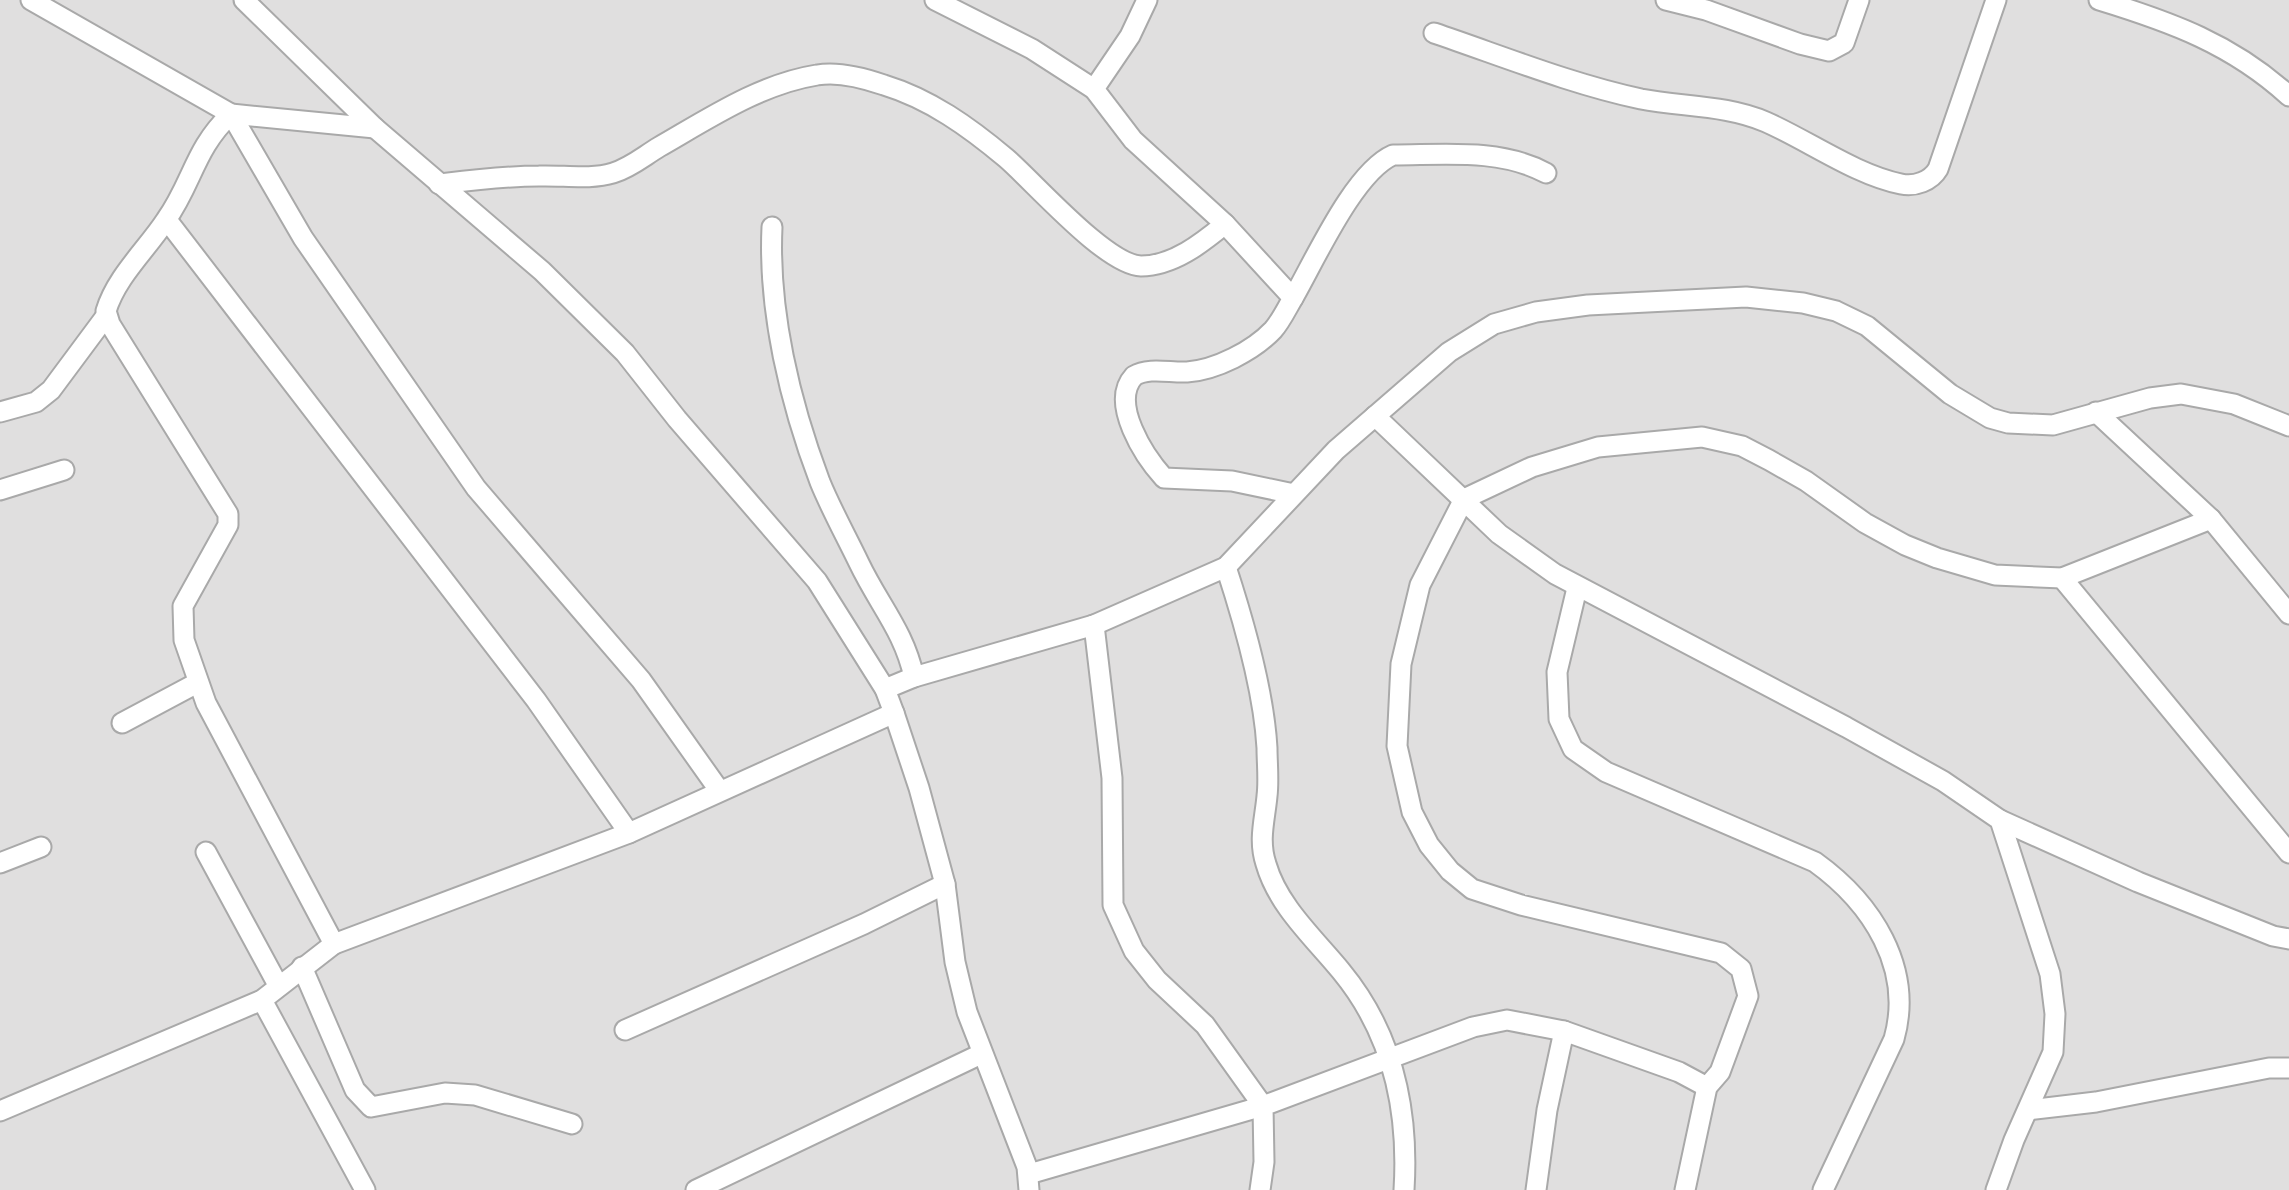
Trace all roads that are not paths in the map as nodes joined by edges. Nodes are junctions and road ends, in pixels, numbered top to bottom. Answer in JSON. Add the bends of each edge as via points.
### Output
{"nodes":[{"id":1,"x":31,"y":0,"type":"edge"},
{"id":2,"x":244,"y":0,"type":"edge"},
{"id":3,"x":935,"y":0,"type":"edge"},
{"id":4,"x":1146,"y":0,"type":"edge"},
{"id":5,"x":1666,"y":0,"type":"edge"},
{"id":6,"x":1859,"y":0,"type":"edge"},
{"id":7,"x":1996,"y":0,"type":"edge"},
{"id":8,"x":2099,"y":0,"type":"edge"},
{"id":9,"x":1434,"y":33,"type":"dead end"},
{"id":10,"x":1094,"y":89,"type":"junction"},
{"id":11,"x":2289,"y":96,"type":"edge"},
{"id":12,"x":231,"y":114,"type":"junction"},
{"id":13,"x":375,"y":128,"type":"junction"},
{"id":14,"x":1546,"y":173,"type":"dead end"},
{"id":15,"x":439,"y":184,"type":"junction"},
{"id":16,"x":166,"y":220,"type":"junction"},
{"id":17,"x":1224,"y":224,"type":"junction"},
{"id":18,"x":772,"y":227,"type":"dead end"},
{"id":19,"x":1293,"y":298,"type":"junction"},
{"id":20,"x":106,"y":316,"type":"junction"},
{"id":21,"x":0,"y":412,"type":"edge"},
{"id":22,"x":2096,"y":412,"type":"junction"},
{"id":23,"x":1375,"y":416,"type":"junction"},
{"id":24,"x":2289,"y":426,"type":"edge"},
{"id":25,"x":64,"y":470,"type":"dead end"},
{"id":26,"x":0,"y":490,"type":"edge"},
{"id":27,"x":1294,"y":494,"type":"junction"},
{"id":28,"x":1464,"y":499,"type":"junction"},
{"id":29,"x":2211,"y":519,"type":"junction"},
{"id":30,"x":1226,"y":567,"type":"junction"},
{"id":31,"x":2062,"y":578,"type":"junction"},
{"id":32,"x":1577,"y":588,"type":"junction"},
{"id":33,"x":2289,"y":614,"type":"edge"},
{"id":34,"x":1094,"y":625,"type":"junction"},
{"id":35,"x":914,"y":677,"type":"junction"},
{"id":36,"x":197,"y":682,"type":"junction"},
{"id":37,"x":885,"y":689,"type":"junction"},
{"id":38,"x":894,"y":713,"type":"junction"},
{"id":39,"x":122,"y":723,"type":"dead end"},
{"id":40,"x":719,"y":790,"type":"junction"},
{"id":41,"x":2000,"y":820,"type":"junction"},
{"id":42,"x":629,"y":833,"type":"junction"},
{"id":43,"x":40,"y":847,"type":"dead end"},
{"id":44,"x":206,"y":852,"type":"dead end"},
{"id":45,"x":2289,"y":853,"type":"edge"},
{"id":46,"x":0,"y":863,"type":"edge"},
{"id":47,"x":945,"y":884,"type":"junction"},
{"id":48,"x":2289,"y":939,"type":"edge"},
{"id":49,"x":334,"y":944,"type":"junction"},
{"id":50,"x":303,"y":967,"type":"junction"},
{"id":51,"x":278,"y":985,"type":"junction"},
{"id":52,"x":262,"y":1000,"type":"junction"},
{"id":53,"x":625,"y":1030,"type":"dead end"},
{"id":54,"x":1564,"y":1031,"type":"junction"},
{"id":55,"x":981,"y":1054,"type":"junction"},
{"id":56,"x":1392,"y":1060,"type":"junction"},
{"id":57,"x":2289,"y":1068,"type":"edge"},
{"id":58,"x":1707,"y":1087,"type":"junction"},
{"id":59,"x":1263,"y":1106,"type":"junction"},
{"id":60,"x":0,"y":1111,"type":"edge"},
{"id":61,"x":2028,"y":1111,"type":"junction"},
{"id":62,"x":572,"y":1124,"type":"dead end"},
{"id":63,"x":1029,"y":1182,"type":"edge"},
{"id":64,"x":365,"y":1190,"type":"edge"},
{"id":65,"x":696,"y":1190,"type":"edge"},
{"id":66,"x":1260,"y":1190,"type":"edge"},
{"id":67,"x":1404,"y":1190,"type":"edge"},
{"id":68,"x":1536,"y":1190,"type":"edge"},
{"id":69,"x":1685,"y":1190,"type":"edge"},
{"id":70,"x":1823,"y":1190,"type":"edge"},
{"id":71,"x":1996,"y":1190,"type":"edge"}],
"edges":[{"from":1,"to":12,"type":"street"},
{"from":2,"to":13,"type":"street"},
{"from":3,"to":10,"type":"street","via":[[1032,49]]},
{"from":4,"to":10,"type":"street","via":[[1130,36]]},
{"from":5,"to":6,"type":"street","via":[[1829,51],[1844,43]]},
{"from":7,"to":9,"type":"street","via":[[1938,169],[1932,177],[1912,185],[1864,171],[1740,112],[1596,88]]},
{"from":8,"to":11,"type":"street","via":[[2172,22],[2231,53]]},
{"from":10,"to":17,"type":"street","via":[[1133,141]]},
{"from":12,"to":13,"type":"street"},
{"from":12,"to":16,"type":"street","via":[[202,147]]},
{"from":12,"to":40,"type":"street","via":[[303,238],[476,488],[641,680]]},
{"from":13,"to":15,"type":"street"},
{"from":14,"to":19,"type":"street","via":[[1527,164],[1477,155],[1393,155],[1381,160],[1341,214]]},
{"from":15,"to":17,"type":"street","via":[[496,177],[611,174],[743,100],[819,74],[854,76],[884,85],[918,96],[946,113],[1128,263],[1152,264],[1174,258]]},
{"from":15,"to":37,"type":"street","via":[[542,271],[625,353],[817,581]]},
{"from":16,"to":20,"type":"street","via":[[107,304]]},
{"from":16,"to":42,"type":"street","via":[[536,700]]},
{"from":17,"to":19,"type":"street"},
{"from":18,"to":35,"type":"street","via":[[770,271],[793,395],[821,482],[871,588],[901,633]]},
{"from":19,"to":27,"type":"street","via":[[1274,329],[1250,347],[1217,365],[1189,372],[1139,373],[1130,379],[1126,393],[1136,440],[1164,478],[1231,481]]},
{"from":20,"to":21,"type":"street","via":[[51,390],[36,402]]},
{"from":20,"to":36,"type":"street","via":[[229,517],[183,606],[184,640]]},
{"from":22,"to":23,"type":"street","via":[[2042,426],[1990,418],[1950,394],[1867,326],[1803,303],[1746,297],[1588,305],[1494,324],[1449,352]]},
{"from":22,"to":24,"type":"street","via":[[2181,394],[2234,404]]},
{"from":22,"to":29,"type":"street"},
{"from":23,"to":27,"type":"street"},
{"from":23,"to":28,"type":"street"},
{"from":25,"to":26,"type":"street"},
{"from":27,"to":30,"type":"street"},
{"from":28,"to":31,"type":"street","via":[[1532,467],[1598,447],[1702,437],[1742,446],[1806,481],[1865,523],[1937,558],[1995,575]]},
{"from":28,"to":32,"type":"street","via":[[1499,534]]},
{"from":28,"to":58,"type":"street","via":[[1420,585],[1401,664],[1397,746],[1412,812],[1429,845],[1472,889],[1721,953],[1733,960],[1748,996],[1720,1072]]},
{"from":29,"to":31,"type":"street"},
{"from":29,"to":33,"type":"street"},
{"from":30,"to":34,"type":"street"},
{"from":30,"to":56,"type":"street","via":[[1241,612],[1266,744],[1265,864],[1306,931],[1376,1021]]},
{"from":31,"to":45,"type":"street"},
{"from":32,"to":41,"type":"street","via":[[1846,727],[1943,781]]},
{"from":32,"to":70,"type":"street","via":[[1557,672],[1559,719],[1573,748],[1606,772],[1815,862],[1842,881],[1867,910],[1888,946],[1899,978],[1901,1016]]},
{"from":34,"to":35,"type":"street"},
{"from":34,"to":59,"type":"street","via":[[1112,778],[1114,905],[1134,951],[1205,1025]]},
{"from":35,"to":37,"type":"street"},
{"from":36,"to":39,"type":"street"},
{"from":36,"to":49,"type":"street"},
{"from":37,"to":38,"type":"street"},
{"from":38,"to":40,"type":"street"},
{"from":38,"to":47,"type":"street"},
{"from":40,"to":42,"type":"street"},
{"from":41,"to":48,"type":"street","via":[[2138,882]]},
{"from":41,"to":61,"type":"street","via":[[2050,974],[2055,1014],[2053,1052]]},
{"from":42,"to":49,"type":"street"},
{"from":43,"to":46,"type":"street"},
{"from":44,"to":51,"type":"street"},
{"from":47,"to":53,"type":"street"},
{"from":47,"to":55,"type":"street","via":[[955,961]]},
{"from":49,"to":50,"type":"street"},
{"from":50,"to":51,"type":"street"},
{"from":50,"to":62,"type":"street","via":[[355,1090],[371,1107],[445,1093],[475,1095]]},
{"from":51,"to":52,"type":"street"},
{"from":52,"to":60,"type":"street"},
{"from":52,"to":64,"type":"street"},
{"from":54,"to":56,"type":"street","via":[[1507,1020],[1473,1027]]},
{"from":54,"to":58,"type":"street","via":[[1679,1072]]},
{"from":54,"to":68,"type":"street","via":[[1546,1110]]},
{"from":55,"to":63,"type":"street"},
{"from":55,"to":65,"type":"street"},
{"from":56,"to":59,"type":"street"},
{"from":56,"to":67,"type":"street","via":[[1401,1105]]},
{"from":57,"to":61,"type":"street"},
{"from":58,"to":69,"type":"street"},
{"from":59,"to":63,"type":"street"},
{"from":59,"to":66,"type":"street"},
{"from":61,"to":71,"type":"street"}]}
